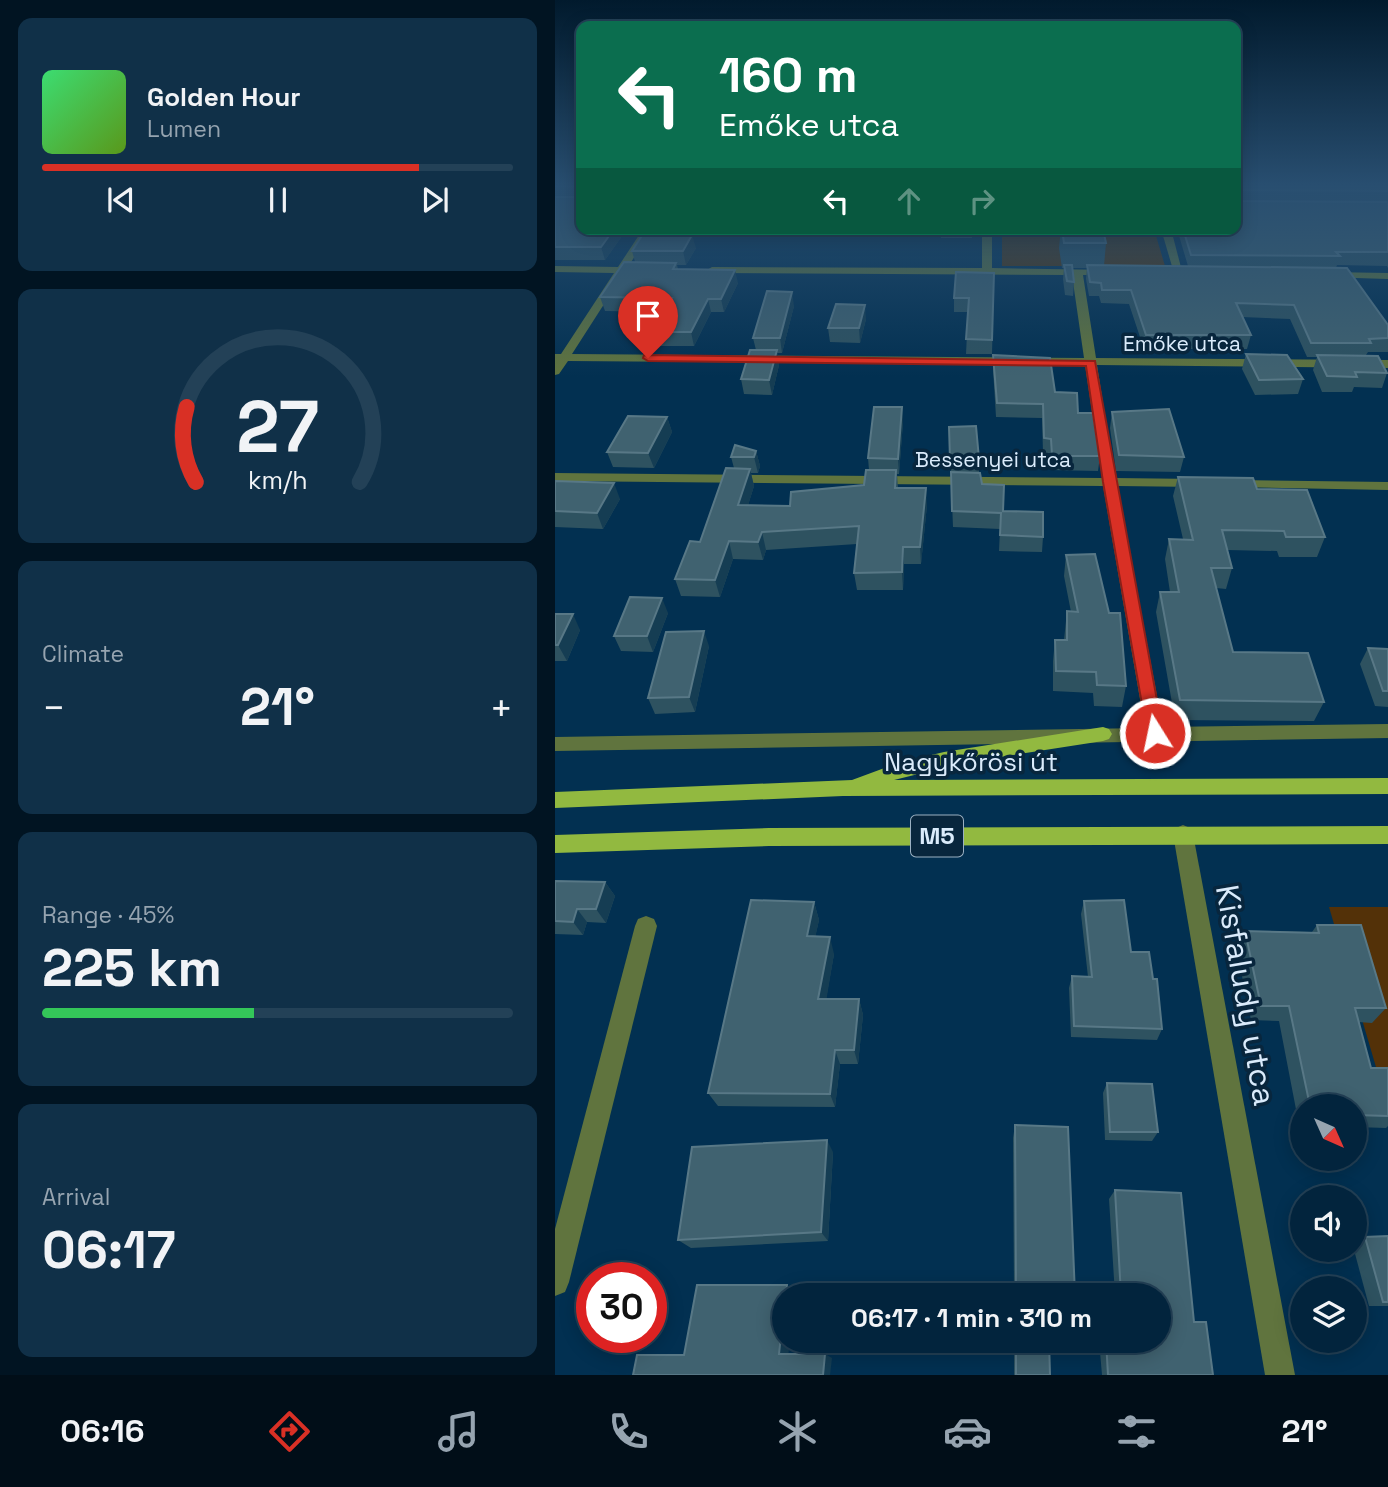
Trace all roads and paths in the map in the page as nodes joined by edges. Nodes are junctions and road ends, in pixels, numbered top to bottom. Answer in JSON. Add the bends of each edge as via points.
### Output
{"nodes":[{"id":1,"x":635,"y":248,"type":"edge"},
{"id":2,"x":987,"y":248,"type":"edge"},
{"id":3,"x":1172,"y":248,"type":"edge"},
{"id":4,"x":555,"y":269,"type":"edge"},
{"id":5,"x":621,"y":270,"type":"junction"},
{"id":6,"x":648,"y":270,"type":"edge"},
{"id":7,"x":702,"y":270,"type":"edge"},
{"id":8,"x":987,"y":271,"type":"junction"},
{"id":9,"x":1077,"y":272,"type":"junction"},
{"id":10,"x":1115,"y":272,"type":"edge"},
{"id":11,"x":1166,"y":273,"type":"edge"},
{"id":12,"x":1179,"y":273,"type":"junction"},
{"id":13,"x":1193,"y":274,"type":"edge"},
{"id":14,"x":1318,"y":275,"type":"edge"},
{"id":15,"x":1388,"y":276,"type":"edge"},
{"id":16,"x":560,"y":357,"type":"edge"},
{"id":17,"x":1091,"y":363,"type":"junction"},
{"id":18,"x":1388,"y":364,"type":"edge"},
{"id":19,"x":555,"y":371,"type":"edge"},
{"id":20,"x":555,"y":477,"type":"edge"},
{"id":21,"x":1109,"y":482,"type":"junction"},
{"id":22,"x":1388,"y":486,"type":"edge"},
{"id":23,"x":1388,"y":731,"type":"edge"},
{"id":24,"x":1155,"y":733,"type":"junction"},
{"id":25,"x":1103,"y":734,"type":"junction"},
{"id":26,"x":555,"y":744,"type":"edge"},
{"id":27,"x":1388,"y":786,"type":"edge"},
{"id":28,"x":843,"y":788,"type":"junction"},
{"id":29,"x":555,"y":800,"type":"edge"},
{"id":30,"x":1183,"y":834,"type":"junction"},
{"id":31,"x":1388,"y":835,"type":"edge"},
{"id":32,"x":555,"y":844,"type":"edge"},
{"id":33,"x":646,"y":926,"type":"dead end"},
{"id":34,"x":555,"y":1282,"type":"edge"},
{"id":35,"x":1280,"y":1375,"type":"edge"}],
"edges":[{"from":1,"to":5,"type":"street"},
{"from":2,"to":8,"type":"street"},
{"from":3,"to":12,"type":"street"},
{"from":4,"to":5,"type":"street"},
{"from":5,"to":6,"type":"street"},
{"from":5,"to":16,"type":"street"},
{"from":7,"to":8,"type":"street"},
{"from":8,"to":9,"type":"street"},
{"from":9,"to":10,"type":"street"},
{"from":9,"to":17,"type":"street"},
{"from":11,"to":12,"type":"street"},
{"from":12,"to":13,"type":"street"},
{"from":14,"to":15,"type":"street"},
{"from":16,"to":17,"type":"street","name":"Emőke utca"},
{"from":16,"to":19,"type":"street"},
{"from":17,"to":18,"type":"street","name":"Emőke utca"},
{"from":17,"to":21,"type":"street"},
{"from":20,"to":21,"type":"street","name":"Bessenyei utca"},
{"from":21,"to":22,"type":"street","name":"Bessenyei utca"},
{"from":21,"to":24,"type":"street"},
{"from":23,"to":24,"type":"street","name":"Nagykőrösi út"},
{"from":24,"to":25,"type":"street","name":"Nagykőrösi út"},
{"from":25,"to":26,"type":"street","name":"Nagykőrösi út"},
{"from":25,"to":28,"type":"main road","via":[[944,759]]},
{"from":27,"to":28,"type":"main road","name":"Nagykőrösi út","number":"M5"},
{"from":28,"to":29,"type":"main road","name":"Nagykőrösi út","number":"M5"},
{"from":30,"to":31,"type":"main road","number":"M5"},
{"from":30,"to":32,"type":"main road","number":"M5","via":[[769,837]]},
{"from":30,"to":35,"type":"street","name":"Kisfaludy utca"},
{"from":33,"to":34,"type":"street"}]}
